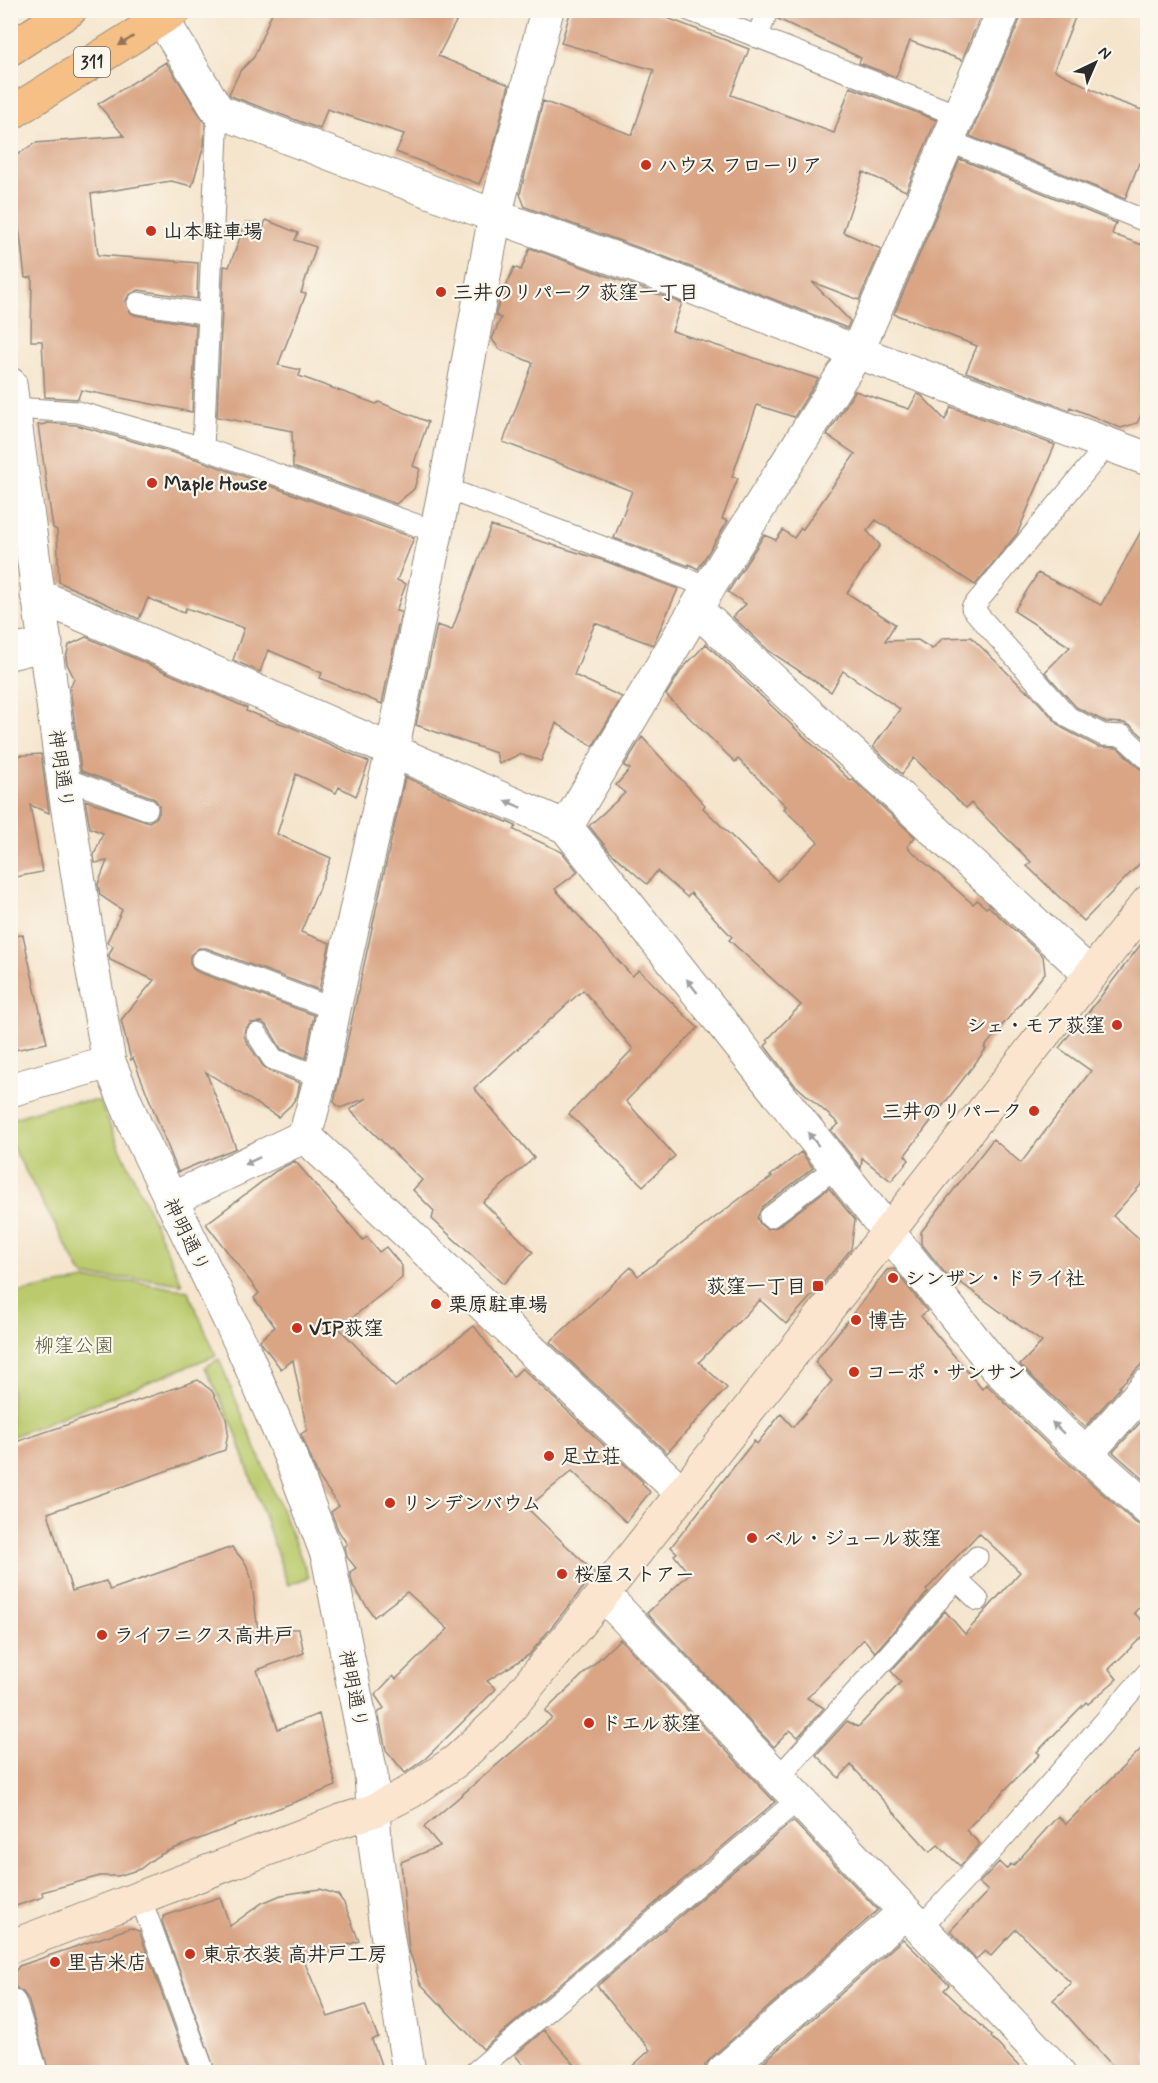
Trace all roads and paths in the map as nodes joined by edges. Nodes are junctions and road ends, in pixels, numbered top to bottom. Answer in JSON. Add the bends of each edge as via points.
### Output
{"nodes":[{"id":1,"x":70,"y":10,"type":"edge"},
{"id":2,"x":547,"y":10,"type":"edge"},
{"id":3,"x":689,"y":10,"type":"edge"},
{"id":4,"x":768,"y":10,"type":"edge"},
{"id":5,"x":1004,"y":10,"type":"edge"},
{"id":6,"x":169,"y":15,"type":"edge"},
{"id":7,"x":757,"y":37,"type":"junction"},
{"id":8,"x":10,"y":49,"type":"edge"},
{"id":9,"x":218,"y":111,"type":"junction"},
{"id":10,"x":10,"y":114,"type":"edge"},
{"id":11,"x":954,"y":128,"type":"junction"},
{"id":12,"x":495,"y":216,"type":"junction"},
{"id":13,"x":1148,"y":222,"type":"edge"},
{"id":14,"x":138,"y":303,"type":"dead end"},
{"id":15,"x":208,"y":314,"type":"junction"},
{"id":16,"x":857,"y":352,"type":"junction"},
{"id":17,"x":12,"y":396,"type":"edge"},
{"id":18,"x":1108,"y":444,"type":"junction"},
{"id":19,"x":203,"y":448,"type":"junction"},
{"id":20,"x":1147,"y":458,"type":"edge"},
{"id":21,"x":445,"y":488,"type":"junction"},
{"id":22,"x":436,"y":532,"type":"junction"},
{"id":23,"x":37,"y":595,"type":"junction"},
{"id":24,"x":703,"y":598,"type":"junction"},
{"id":25,"x":46,"y":644,"type":"junction"},
{"id":26,"x":10,"y":653,"type":"edge"},
{"id":27,"x":392,"y":751,"type":"junction"},
{"id":28,"x":1148,"y":759,"type":"edge"},
{"id":29,"x":63,"y":778,"type":"junction"},
{"id":30,"x":147,"y":809,"type":"dead end"},
{"id":31,"x":566,"y":827,"type":"junction"},
{"id":32,"x":1148,"y":902,"type":"edge"},
{"id":33,"x":202,"y":960,"type":"dead end"},
{"id":34,"x":1091,"y":975,"type":"junction"},
{"id":35,"x":334,"y":1009,"type":"junction"},
{"id":36,"x":256,"y":1034,"type":"dead end"},
{"id":37,"x":109,"y":1062,"type":"junction"},
{"id":38,"x":321,"y":1077,"type":"junction"},
{"id":39,"x":10,"y":1090,"type":"edge"},
{"id":40,"x":305,"y":1136,"type":"junction"},
{"id":41,"x":836,"y":1167,"type":"junction"},
{"id":42,"x":170,"y":1200,"type":"junction"},
{"id":43,"x":770,"y":1217,"type":"dead end"},
{"id":44,"x":888,"y":1234,"type":"junction"},
{"id":45,"x":1148,"y":1385,"type":"edge"},
{"id":46,"x":1088,"y":1454,"type":"junction"},
{"id":47,"x":682,"y":1493,"type":"junction"},
{"id":48,"x":1148,"y":1509,"type":"edge"},
{"id":49,"x":977,"y":1557,"type":"dead end"},
{"id":50,"x":957,"y":1580,"type":"junction"},
{"id":51,"x":603,"y":1594,"type":"junction"},
{"id":52,"x":978,"y":1600,"type":"dead end"},
{"id":53,"x":1148,"y":1672,"type":"edge"},
{"id":54,"x":788,"y":1789,"type":"junction"},
{"id":55,"x":373,"y":1811,"type":"junction"},
{"id":56,"x":140,"y":1897,"type":"junction"},
{"id":57,"x":913,"y":1920,"type":"junction"},
{"id":58,"x":10,"y":1947,"type":"edge"},
{"id":59,"x":10,"y":2005,"type":"edge"},
{"id":60,"x":31,"y":2073,"type":"edge"},
{"id":61,"x":204,"y":2073,"type":"edge"},
{"id":62,"x":410,"y":2073,"type":"edge"},
{"id":63,"x":475,"y":2073,"type":"edge"},
{"id":64,"x":723,"y":2073,"type":"edge"},
{"id":65,"x":1058,"y":2073,"type":"edge"}],
"edges":[{"from":1,"to":8,"type":"main road"},
{"from":2,"to":12,"type":"street"},
{"from":3,"to":7,"type":"lane"},
{"from":4,"to":7,"type":"lane"},
{"from":5,"to":11,"type":"street"},
{"from":6,"to":9,"type":"street"},
{"from":6,"to":10,"type":"main road","number":"311","one_way":true},
{"from":7,"to":11,"type":"lane"},
{"from":9,"to":12,"type":"street"},
{"from":9,"to":15,"type":"lane"},
{"from":11,"to":13,"type":"lane"},
{"from":11,"to":16,"type":"street"},
{"from":12,"to":16,"type":"street","via":[[658,274]]},
{"from":12,"to":21,"type":"street"},
{"from":14,"to":15,"type":"lane"},
{"from":15,"to":19,"type":"lane"},
{"from":16,"to":18,"type":"street"},
{"from":16,"to":24,"type":"street"},
{"from":17,"to":19,"type":"lane"},
{"from":17,"to":23,"type":"street","name":"神明通り"},
{"from":18,"to":20,"type":"street"},
{"from":18,"to":28,"type":"lane","via":[[972,608],[1068,717],[1103,735],[1123,736]]},
{"from":19,"to":22,"type":"lane"},
{"from":21,"to":22,"type":"street"},
{"from":21,"to":24,"type":"lane"},
{"from":22,"to":27,"type":"street"},
{"from":23,"to":25,"type":"street","name":"神明通り"},
{"from":23,"to":27,"type":"street"},
{"from":24,"to":31,"type":"street"},
{"from":24,"to":34,"type":"street"},
{"from":25,"to":26,"type":"street"},
{"from":25,"to":29,"type":"street","name":"神明通り"},
{"from":31,"to":27,"type":"street","one_way":true},
{"from":27,"to":35,"type":"street"},
{"from":29,"to":30,"type":"lane"},
{"from":29,"to":37,"type":"street","name":"神明通り"},
{"from":41,"to":31,"type":"street","one_way":true},
{"from":32,"to":34,"type":"street"},
{"from":33,"to":35,"type":"lane"},
{"from":34,"to":44,"type":"street"},
{"from":35,"to":38,"type":"street"},
{"from":36,"to":38,"type":"lane","via":[[273,1059]]},
{"from":37,"to":39,"type":"street"},
{"from":37,"to":42,"type":"street","name":"神明通り"},
{"from":38,"to":40,"type":"street"},
{"from":40,"to":42,"type":"street","one_way":true},
{"from":40,"to":47,"type":"street"},
{"from":41,"to":43,"type":"lane"},
{"from":41,"to":44,"type":"street"},
{"from":42,"to":55,"type":"street","name":"神明通り","via":[[242,1346],[291,1458],[327,1557],[370,1774]]},
{"from":46,"to":44,"type":"street","one_way":true,"via":[[995,1365]]},
{"from":44,"to":47,"type":"street"},
{"from":45,"to":46,"type":"street"},
{"from":46,"to":48,"type":"street"},
{"from":47,"to":51,"type":"street"},
{"from":49,"to":50,"type":"lane"},
{"from":50,"to":52,"type":"lane"},
{"from":50,"to":54,"type":"lane"},
{"from":51,"to":54,"type":"street"},
{"from":51,"to":55,"type":"street","via":[[500,1721],[456,1761]]},
{"from":53,"to":57,"type":"lane","via":[[993,1849]]},
{"from":54,"to":57,"type":"street"},
{"from":54,"to":63,"type":"lane"},
{"from":55,"to":56,"type":"street"},
{"from":55,"to":62,"type":"street","name":"神明通り","via":[[385,1920]]},
{"from":56,"to":58,"type":"street"},
{"from":56,"to":61,"type":"lane"},
{"from":57,"to":64,"type":"street"},
{"from":57,"to":65,"type":"street"},
{"from":59,"to":60,"type":"street"}]}
